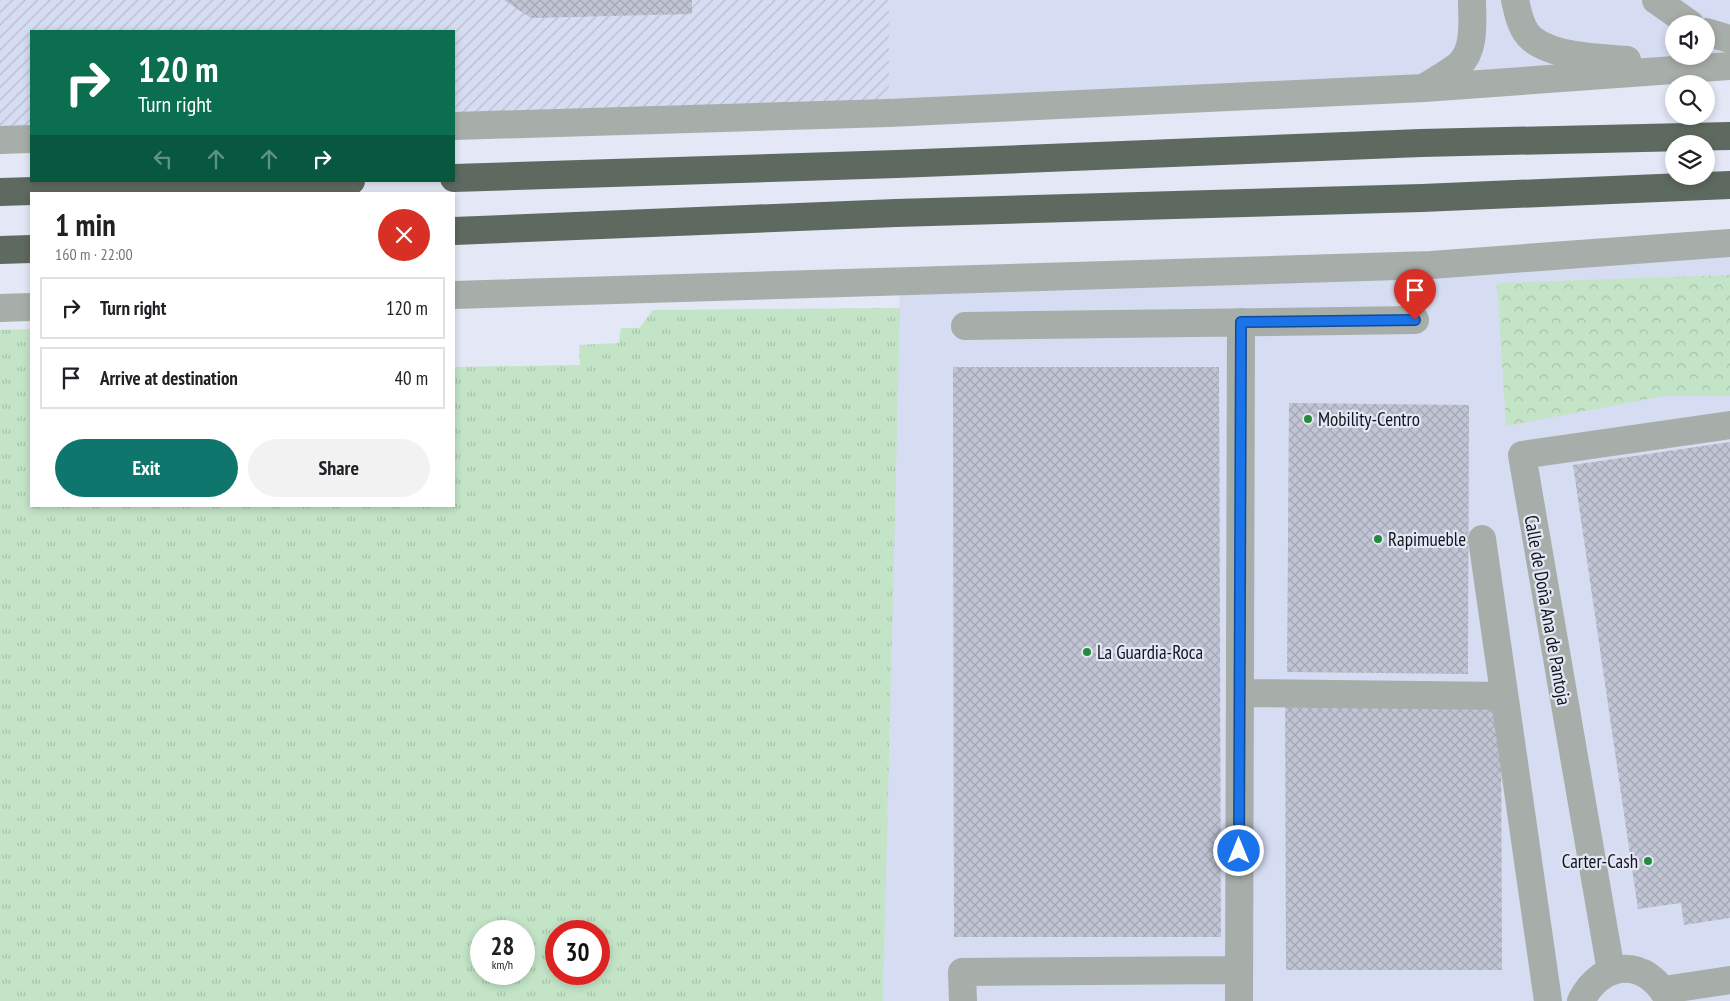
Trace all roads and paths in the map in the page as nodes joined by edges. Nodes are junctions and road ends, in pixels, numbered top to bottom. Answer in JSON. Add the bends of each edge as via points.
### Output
{"nodes":[{"id":1,"x":1472,"y":0,"type":"edge"},
{"id":2,"x":1516,"y":0,"type":"edge"},
{"id":3,"x":1656,"y":0,"type":"edge"},
{"id":4,"x":1677,"y":15,"type":"edge"},
{"id":5,"x":1715,"y":35,"type":"edge"},
{"id":6,"x":1730,"y":39,"type":"edge"},
{"id":7,"x":1730,"y":66,"type":"edge"},
{"id":8,"x":1700,"y":68,"type":"junction"},
{"id":9,"x":1424,"y":88,"type":"junction"},
{"id":10,"x":455,"y":126,"type":"edge"},
{"id":11,"x":1730,"y":136,"type":"edge"},
{"id":12,"x":30,"y":139,"type":"edge"},
{"id":13,"x":0,"y":140,"type":"edge"},
{"id":14,"x":455,"y":178,"type":"edge"},
{"id":15,"x":319,"y":182,"type":"edge"},
{"id":16,"x":1730,"y":186,"type":"edge"},
{"id":17,"x":0,"y":192,"type":"edge"},
{"id":18,"x":455,"y":231,"type":"edge"},
{"id":19,"x":1730,"y":244,"type":"edge"},
{"id":20,"x":30,"y":249,"type":"edge"},
{"id":21,"x":0,"y":250,"type":"edge"},
{"id":22,"x":455,"y":295,"type":"edge"},
{"id":23,"x":30,"y":307,"type":"edge"},
{"id":24,"x":0,"y":308,"type":"edge"},
{"id":25,"x":1415,"y":320,"type":"dead end"},
{"id":26,"x":1241,"y":322,"type":"junction"},
{"id":27,"x":966,"y":326,"type":"dead end"},
{"id":28,"x":1730,"y":425,"type":"edge"},
{"id":29,"x":1482,"y":539,"type":"dead end"},
{"id":30,"x":1240,"y":693,"type":"junction"},
{"id":31,"x":1504,"y":696,"type":"junction"},
{"id":32,"x":1239,"y":970,"type":"junction"},
{"id":33,"x":1611,"y":971,"type":"junction"},
{"id":34,"x":1730,"y":980,"type":"edge"},
{"id":35,"x":1666,"y":996,"type":"edge"},
{"id":36,"x":963,"y":1001,"type":"edge"},
{"id":37,"x":1239,"y":1001,"type":"edge"},
{"id":38,"x":1548,"y":1001,"type":"edge"},
{"id":39,"x":1581,"y":1001,"type":"edge"}],
"edges":[{"from":1,"to":9,"type":"street","via":[[1470,48],[1460,64]]},
{"from":2,"to":8,"type":"street","via":[[1519,18],[1531,38],[1551,49]]},
{"from":3,"to":4,"type":"street"},
{"from":5,"to":6,"type":"street"},
{"from":7,"to":8,"type":"street"},
{"from":8,"to":9,"type":"street"},
{"from":9,"to":10,"type":"street","via":[[889,113]]},
{"from":11,"to":14,"type":"highway","via":[[1421,143]]},
{"from":12,"to":13,"type":"street"},
{"from":15,"to":17,"type":"highway"},
{"from":16,"to":18,"type":"highway","via":[[880,213]]},
{"from":19,"to":22,"type":"street","via":[[1431,264]]},
{"from":20,"to":21,"type":"highway"},
{"from":23,"to":24,"type":"street"},
{"from":25,"to":26,"type":"street"},
{"from":26,"to":27,"type":"street"},
{"from":26,"to":30,"type":"street"},
{"from":28,"to":33,"type":"street","name":"Calle de Doña Ana de Pantoja","via":[[1522,455]]},
{"from":29,"to":31,"type":"street"},
{"from":30,"to":31,"type":"street"},
{"from":30,"to":32,"type":"street"},
{"from":31,"to":38,"type":"street"},
{"from":32,"to":36,"type":"street","via":[[962,972]]},
{"from":32,"to":37,"type":"street"},
{"from":33,"to":35,"type":"street","via":[[1641,972],[1654,979]]},
{"from":33,"to":39,"type":"street","via":[[1598,978]]},
{"from":34,"to":35,"type":"street"}]}
